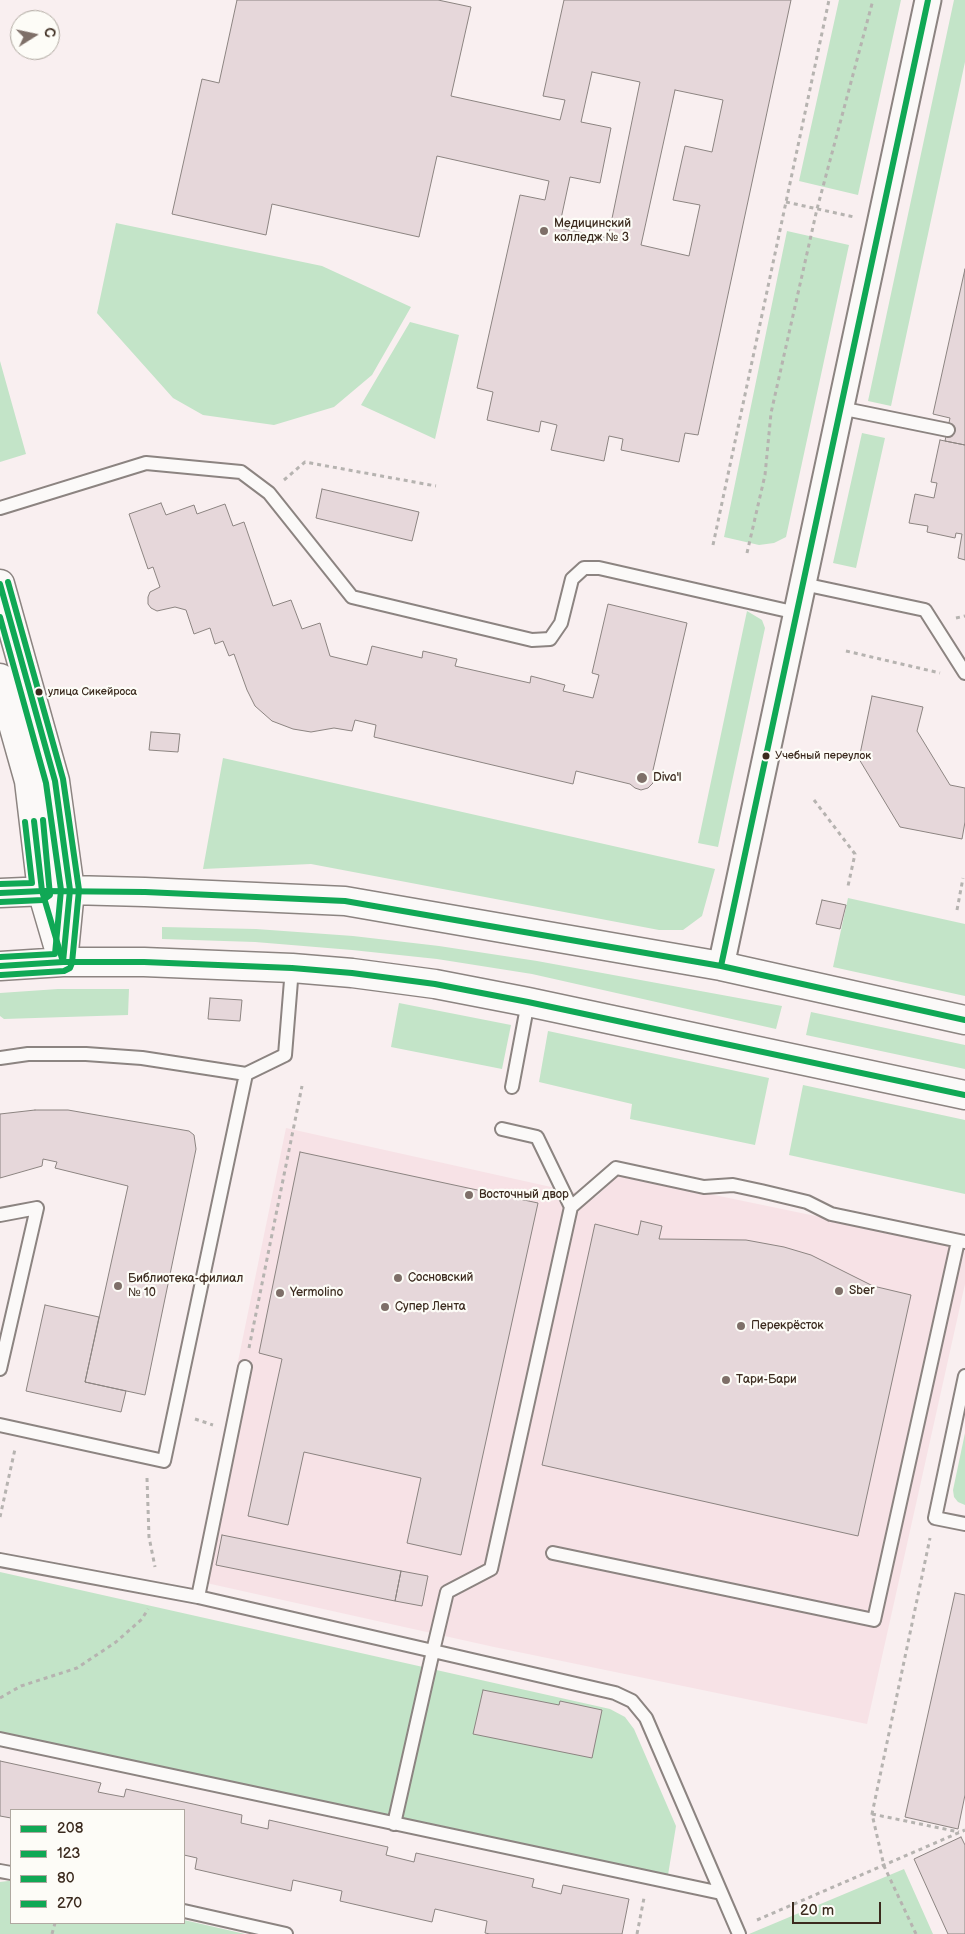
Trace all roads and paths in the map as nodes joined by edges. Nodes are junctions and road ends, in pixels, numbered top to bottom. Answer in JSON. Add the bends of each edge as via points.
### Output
{"nodes":[{"id":1,"x":829,"y":0,"type":"edge"},
{"id":2,"x":873,"y":0,"type":"edge"},
{"id":3,"x":928,"y":0,"type":"edge"},
{"id":4,"x":786,"y":202,"type":"junction"},
{"id":5,"x":817,"y":209,"type":"junction"},
{"id":6,"x":854,"y":217,"type":"dead end"},
{"id":7,"x":840,"y":408,"type":"junction"},
{"id":8,"x":948,"y":430,"type":"dead end"},
{"id":9,"x":436,"y":486,"type":"dead end"},
{"id":10,"x":269,"y":493,"type":"junction"},
{"id":11,"x":0,"y":508,"type":"edge"},
{"id":12,"x":713,"y":545,"type":"dead end"},
{"id":13,"x":747,"y":553,"type":"dead end"},
{"id":14,"x":0,"y":584,"type":"edge"},
{"id":15,"x":802,"y":584,"type":"junction"},
{"id":16,"x":797,"y":613,"type":"junction"},
{"id":17,"x":846,"y":651,"type":"dead end"},
{"id":18,"x":965,"y":673,"type":"edge"},
{"id":19,"x":947,"y":675,"type":"dead end"},
{"id":20,"x":0,"y":678,"type":"edge"},
{"id":21,"x":814,"y":800,"type":"dead end"},
{"id":22,"x":963,"y":878,"type":"dead end"},
{"id":23,"x":848,"y":886,"type":"dead end"},
{"id":24,"x":70,"y":890,"type":"junction"},
{"id":25,"x":42,"y":891,"type":"junction"},
{"id":26,"x":0,"y":893,"type":"edge"},
{"id":27,"x":957,"y":910,"type":"dead end"},
{"id":28,"x":63,"y":962,"type":"junction"},
{"id":29,"x":0,"y":966,"type":"edge"},
{"id":30,"x":721,"y":966,"type":"junction"},
{"id":31,"x":292,"y":968,"type":"junction"},
{"id":32,"x":528,"y":1002,"type":"junction"},
{"id":33,"x":965,"y":1020,"type":"edge"},
{"id":34,"x":0,"y":1058,"type":"edge"},
{"id":35,"x":246,"y":1074,"type":"junction"},
{"id":36,"x":302,"y":1086,"type":"dead end"},
{"id":37,"x":512,"y":1087,"type":"dead end"},
{"id":38,"x":965,"y":1095,"type":"edge"},
{"id":39,"x":502,"y":1129,"type":"dead end"},
{"id":40,"x":571,"y":1207,"type":"junction"},
{"id":41,"x":0,"y":1215,"type":"edge"},
{"id":42,"x":961,"y":1241,"type":"edge"},
{"id":43,"x":245,"y":1367,"type":"joint"},
{"id":44,"x":0,"y":1369,"type":"edge"},
{"id":45,"x":965,"y":1376,"type":"edge"},
{"id":46,"x":0,"y":1424,"type":"edge"},
{"id":47,"x":19,"y":1429,"type":"junction"},
{"id":48,"x":147,"y":1457,"type":"junction"},
{"id":49,"x":0,"y":1517,"type":"edge"},
{"id":50,"x":934,"y":1518,"type":"junction"},
{"id":51,"x":965,"y":1524,"type":"edge"},
{"id":52,"x":554,"y":1553,"type":"dead end"},
{"id":53,"x":0,"y":1560,"type":"edge"},
{"id":54,"x":160,"y":1590,"type":"junction"},
{"id":55,"x":198,"y":1597,"type":"junction"},
{"id":56,"x":433,"y":1651,"type":"junction"},
{"id":57,"x":0,"y":1698,"type":"edge"},
{"id":58,"x":0,"y":1739,"type":"edge"},
{"id":59,"x":872,"y":1814,"type":"junction"},
{"id":60,"x":394,"y":1824,"type":"junction"},
{"id":61,"x":965,"y":1830,"type":"edge"},
{"id":62,"x":959,"y":1832,"type":"junction"},
{"id":63,"x":884,"y":1866,"type":"junction"},
{"id":64,"x":648,"y":1878,"type":"junction"},
{"id":65,"x":722,"y":1893,"type":"junction"},
{"id":66,"x":185,"y":1911,"type":"edge"},
{"id":67,"x":738,"y":1932,"type":"edge"},
{"id":68,"x":286,"y":1934,"type":"edge"},
{"id":69,"x":637,"y":1934,"type":"edge"},
{"id":70,"x":916,"y":1934,"type":"edge"}],
"edges":[{"from":1,"to":4,"type":"path"},
{"from":2,"to":5,"type":"path"},
{"from":3,"to":7,"type":"street"},
{"from":4,"to":5,"type":"path"},
{"from":4,"to":12,"type":"path"},
{"from":5,"to":6,"type":"path"},
{"from":5,"to":13,"type":"path","via":[[771,413],[765,475]]},
{"from":7,"to":8,"type":"lane"},
{"from":7,"to":15,"type":"street"},
{"from":9,"to":10,"type":"path","via":[[305,462]]},
{"from":10,"to":11,"type":"lane","via":[[241,472],[146,463]]},
{"from":10,"to":16,"type":"lane","via":[[352,598],[532,640],[550,639],[561,623],[572,579],[584,568],[599,568]]},
{"from":14,"to":24,"type":"street","via":[[55,781]]},
{"from":15,"to":16,"type":"street"},
{"from":15,"to":18,"type":"lane","via":[[924,610]]},
{"from":16,"to":30,"type":"street"},
{"from":17,"to":19,"type":"path"},
{"from":20,"to":25,"type":"street","via":[[29,781]]},
{"from":21,"to":23,"type":"path","via":[[855,854]]},
{"from":22,"to":27,"type":"path"},
{"from":24,"to":25,"type":"street"},
{"from":24,"to":28,"type":"street"},
{"from":24,"to":30,"type":"street","via":[[345,901]]},
{"from":25,"to":26,"type":"street"},
{"from":25,"to":28,"type":"street"},
{"from":28,"to":29,"type":"street"},
{"from":28,"to":31,"type":"street"},
{"from":30,"to":33,"type":"street"},
{"from":31,"to":32,"type":"street","via":[[435,984]]},
{"from":31,"to":35,"type":"lane","via":[[285,1055]]},
{"from":32,"to":37,"type":"lane"},
{"from":32,"to":38,"type":"street"},
{"from":34,"to":35,"type":"lane","via":[[86,1054],[132,1057]]},
{"from":35,"to":48,"type":"lane","via":[[164,1461]]},
{"from":36,"to":43,"type":"path"},
{"from":39,"to":40,"type":"lane","via":[[537,1137]]},
{"from":40,"to":42,"type":"lane","via":[[616,1168],[704,1187],[733,1185],[807,1202],[831,1214]]},
{"from":40,"to":56,"type":"lane","via":[[491,1569],[448,1592]]},
{"from":41,"to":44,"type":"lane","via":[[37,1208]]},
{"from":42,"to":52,"type":"lane","via":[[874,1620]]},
{"from":43,"to":55,"type":"lane"},
{"from":45,"to":50,"type":"lane"},
{"from":46,"to":47,"type":"lane"},
{"from":47,"to":48,"type":"lane"},
{"from":47,"to":49,"type":"path"},
{"from":48,"to":54,"type":"path","via":[[149,1537]]},
{"from":50,"to":51,"type":"lane"},
{"from":50,"to":59,"type":"path"},
{"from":53,"to":54,"type":"lane"},
{"from":54,"to":55,"type":"lane"},
{"from":54,"to":57,"type":"path","via":[[142,1618],[116,1642],[77,1668],[21,1686]]},
{"from":55,"to":56,"type":"lane"},
{"from":56,"to":60,"type":"lane"},
{"from":56,"to":65,"type":"lane","via":[[615,1693],[632,1701],[646,1718]]},
{"from":58,"to":60,"type":"lane"},
{"from":59,"to":62,"type":"path"},
{"from":59,"to":63,"type":"path"},
{"from":60,"to":64,"type":"lane"},
{"from":61,"to":62,"type":"path"},
{"from":62,"to":63,"type":"path"},
{"from":63,"to":67,"type":"path"},
{"from":63,"to":70,"type":"path"},
{"from":64,"to":65,"type":"lane"},
{"from":64,"to":69,"type":"path"},
{"from":65,"to":67,"type":"lane"},
{"from":66,"to":68,"type":"lane"}]}
